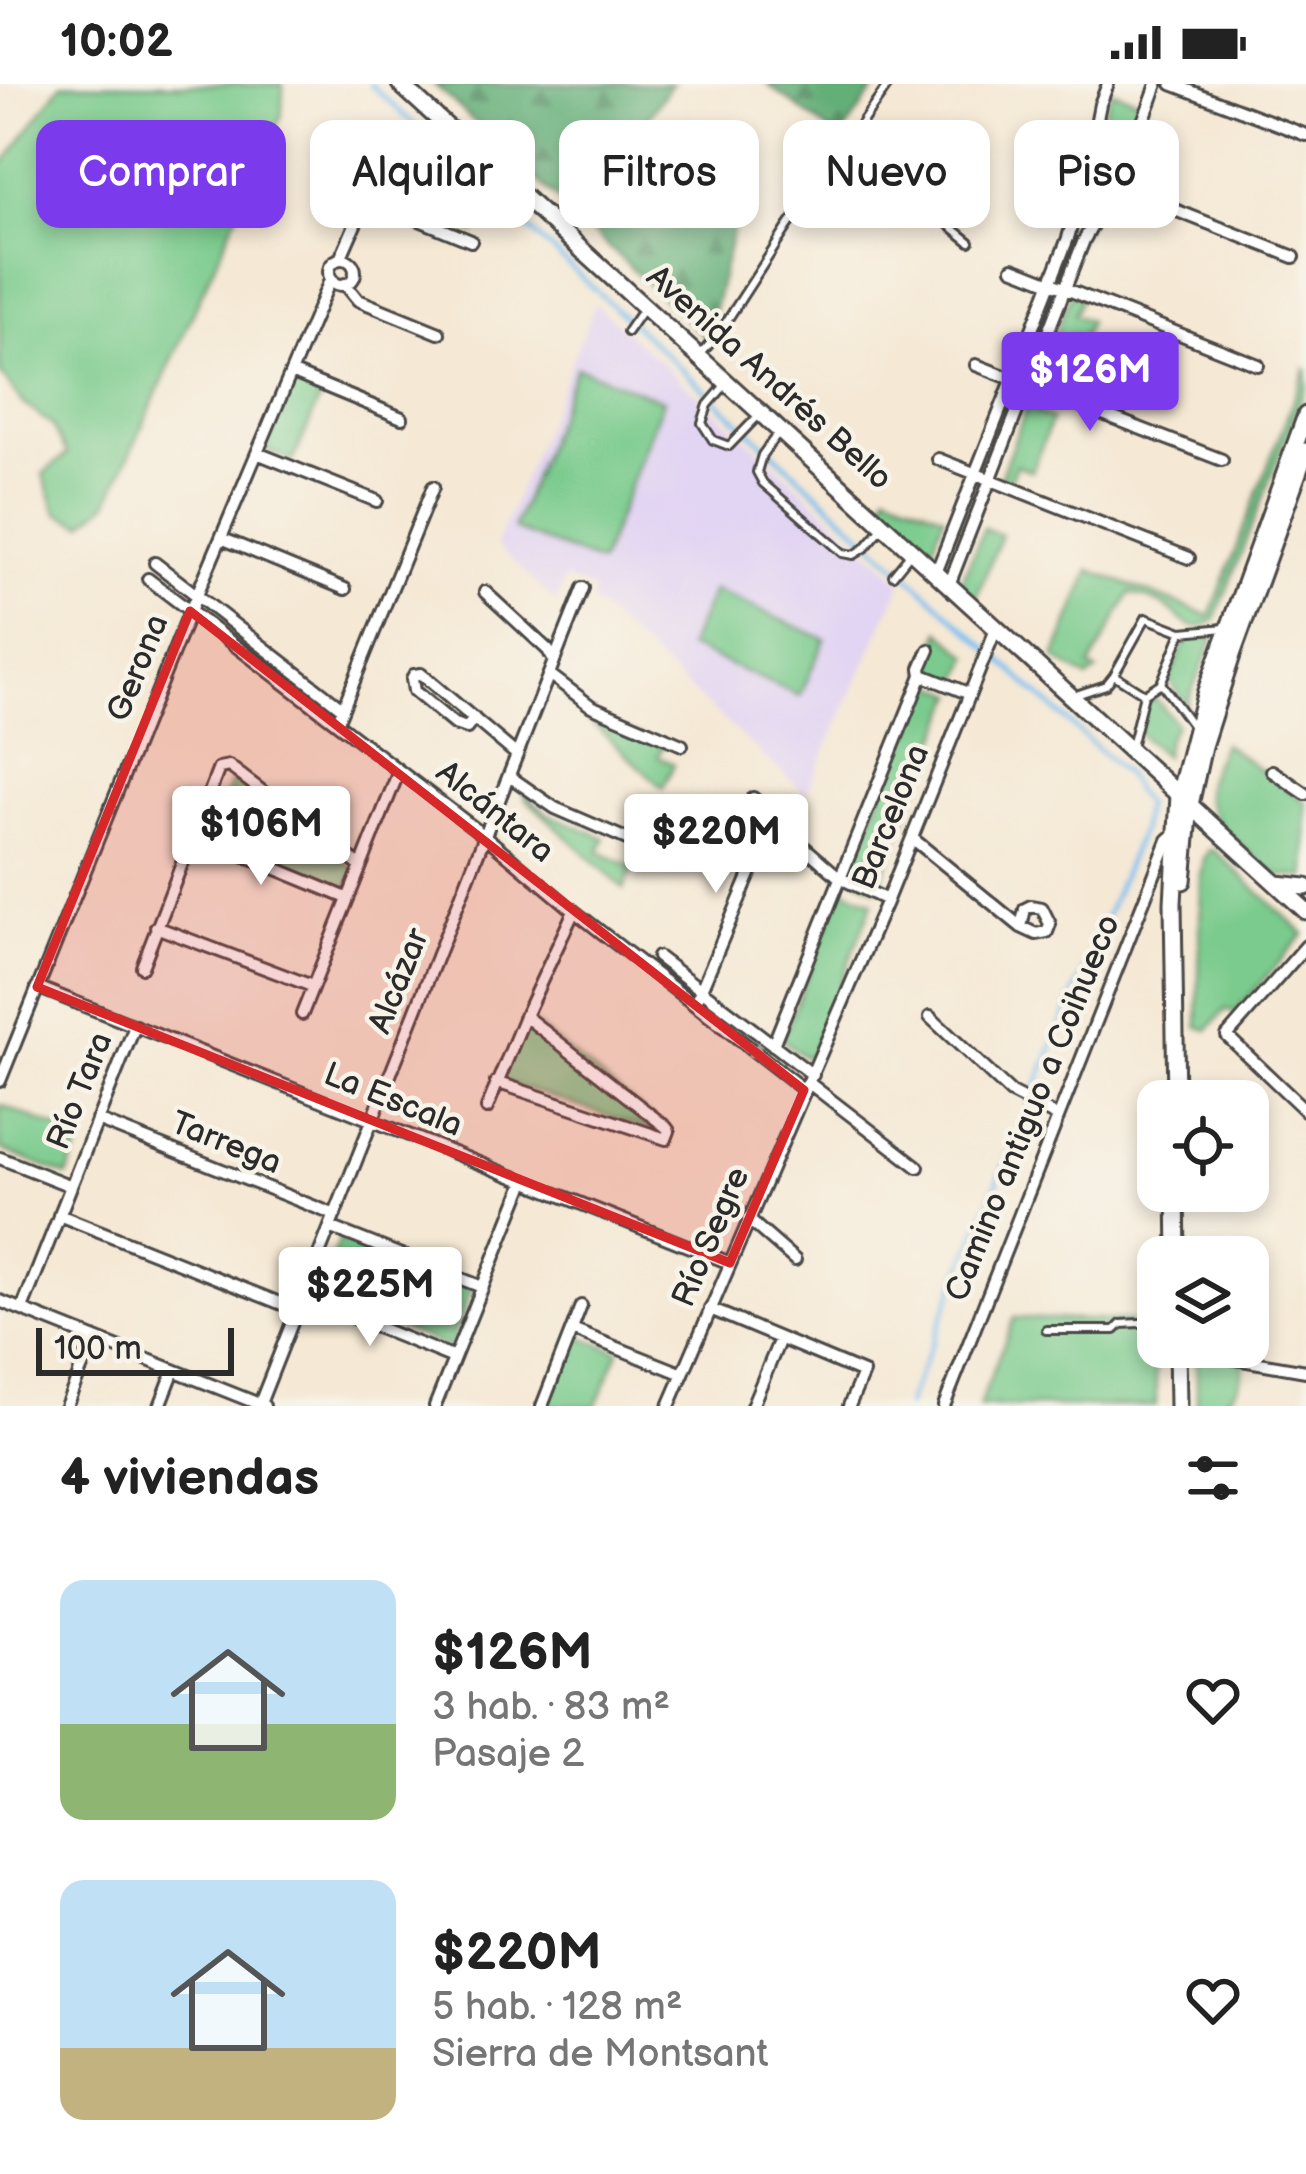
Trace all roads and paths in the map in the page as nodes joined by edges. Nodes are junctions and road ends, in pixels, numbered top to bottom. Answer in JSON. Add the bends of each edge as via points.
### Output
{"nodes":[{"id":1,"x":400,"y":84,"type":"edge"},
{"id":2,"x":889,"y":84,"type":"edge"},
{"id":3,"x":1108,"y":84,"type":"edge"},
{"id":4,"x":1157,"y":84,"type":"edge"},
{"id":5,"x":1172,"y":84,"type":"edge"},
{"id":6,"x":865,"y":120,"type":"edge"},
{"id":7,"x":1097,"y":120,"type":"edge"},
{"id":8,"x":1144,"y":120,"type":"edge"},
{"id":9,"x":1306,"y":135,"type":"edge"},
{"id":10,"x":1179,"y":212,"type":"edge"},
{"id":11,"x":353,"y":228,"type":"edge"},
{"id":12,"x":439,"y":228,"type":"edge"},
{"id":13,"x":788,"y":228,"type":"edge"},
{"id":14,"x":953,"y":228,"type":"edge"},
{"id":15,"x":1071,"y":228,"type":"edge"},
{"id":16,"x":1091,"y":228,"type":"edge"},
{"id":17,"x":471,"y":241,"type":"dead end"},
{"id":18,"x":970,"y":242,"type":"dead end"},
{"id":19,"x":1294,"y":257,"type":"dead end"},
{"id":20,"x":340,"y":259,"type":"junction"},
{"id":21,"x":1013,"y":268,"type":"dead end"},
{"id":22,"x":331,"y":278,"type":"junction"},
{"id":23,"x":1051,"y":283,"type":"junction"},
{"id":24,"x":345,"y":284,"type":"junction"},
{"id":25,"x":1065,"y":289,"type":"junction"},
{"id":26,"x":645,"y":306,"type":"junction"},
{"id":27,"x":626,"y":332,"type":"dead end"},
{"id":28,"x":440,"y":333,"type":"dead end"},
{"id":29,"x":699,"y":356,"type":"junction"},
{"id":30,"x":976,"y":365,"type":"dead end"},
{"id":31,"x":1258,"y":365,"type":"dead end"},
{"id":32,"x":291,"y":371,"type":"junction"},
{"id":33,"x":1012,"y":379,"type":"junction"},
{"id":34,"x":1027,"y":385,"type":"junction"},
{"id":35,"x":724,"y":387,"type":"junction"},
{"id":36,"x":1306,"y":416,"type":"edge"},
{"id":37,"x":402,"y":418,"type":"dead end"},
{"id":38,"x":756,"y":418,"type":"junction"},
{"id":39,"x":776,"y":435,"type":"junction"},
{"id":40,"x":1306,"y":451,"type":"edge"},
{"id":41,"x":257,"y":453,"type":"junction"},
{"id":42,"x":938,"y":459,"type":"dead end"},
{"id":43,"x":1222,"y":460,"type":"dead end"},
{"id":44,"x":975,"y":474,"type":"junction"},
{"id":45,"x":990,"y":480,"type":"junction"},
{"id":46,"x":433,"y":487,"type":"dead end"},
{"id":47,"x":377,"y":501,"type":"dead end"},
{"id":48,"x":885,"y":525,"type":"junction"},
{"id":49,"x":221,"y":538,"type":"junction"},
{"id":50,"x":913,"y":551,"type":"junction"},
{"id":51,"x":1190,"y":558,"type":"dead end"},
{"id":52,"x":155,"y":563,"type":"dead end"},
{"id":53,"x":893,"y":575,"type":"dead end"},
{"id":54,"x":148,"y":579,"type":"dead end"},
{"id":55,"x":942,"y":579,"type":"junction"},
{"id":56,"x":583,"y":588,"type":"dead end"},
{"id":57,"x":345,"y":589,"type":"dead end"},
{"id":58,"x":485,"y":592,"type":"dead end"},
{"id":59,"x":197,"y":595,"type":"junction"},
{"id":60,"x":190,"y":611,"type":"junction"},
{"id":61,"x":1228,"y":627,"type":"junction"},
{"id":62,"x":1182,"y":632,"type":"junction"},
{"id":63,"x":994,"y":636,"type":"junction"},
{"id":64,"x":929,"y":650,"type":"dead end"},
{"id":65,"x":554,"y":661,"type":"junction"},
{"id":66,"x":549,"y":674,"type":"junction"},
{"id":67,"x":922,"y":674,"type":"junction"},
{"id":68,"x":1114,"y":675,"type":"junction"},
{"id":69,"x":1160,"y":683,"type":"junction"},
{"id":70,"x":970,"y":694,"type":"junction"},
{"id":71,"x":1144,"y":694,"type":"junction"},
{"id":72,"x":1070,"y":697,"type":"junction"},
{"id":73,"x":342,"y":708,"type":"junction"},
{"id":74,"x":474,"y":718,"type":"junction"},
{"id":75,"x":337,"y":723,"type":"junction"},
{"id":76,"x":1195,"y":728,"type":"junction"},
{"id":77,"x":682,"y":745,"type":"dead end"},
{"id":78,"x":1130,"y":751,"type":"junction"},
{"id":79,"x":518,"y":755,"type":"junction"},
{"id":80,"x":1187,"y":756,"type":"junction"},
{"id":81,"x":399,"y":771,"type":"junction"},
{"id":82,"x":1272,"y":771,"type":"dead end"},
{"id":83,"x":509,"y":776,"type":"junction"},
{"id":84,"x":1196,"y":776,"type":"junction"},
{"id":85,"x":1160,"y":778,"type":"junction"},
{"id":86,"x":1306,"y":794,"type":"edge"},
{"id":87,"x":754,"y":798,"type":"dead end"},
{"id":88,"x":1184,"y":800,"type":"junction"},
{"id":89,"x":772,"y":820,"type":"junction"},
{"id":90,"x":1210,"y":824,"type":"junction"},
{"id":91,"x":192,"y":834,"type":"junction"},
{"id":92,"x":1181,"y":835,"type":"junction"},
{"id":93,"x":486,"y":837,"type":"junction"},
{"id":94,"x":912,"y":838,"type":"junction"},
{"id":95,"x":633,"y":858,"type":"dead end"},
{"id":96,"x":360,"y":866,"type":"junction"},
{"id":97,"x":840,"y":878,"type":"junction"},
{"id":98,"x":1277,"y":884,"type":"junction"},
{"id":99,"x":1306,"y":887,"type":"edge"},
{"id":100,"x":347,"y":898,"type":"junction"},
{"id":101,"x":887,"y":901,"type":"junction"},
{"id":102,"x":574,"y":910,"type":"junction"},
{"id":103,"x":1306,"y":911,"type":"edge"},
{"id":104,"x":156,"y":927,"type":"junction"},
{"id":105,"x":1021,"y":927,"type":"dead end"},
{"id":106,"x":1306,"y":946,"type":"edge"},
{"id":107,"x":658,"y":957,"type":"dead end"},
{"id":108,"x":142,"y":967,"type":"dead end"},
{"id":109,"x":312,"y":986,"type":"junction"},
{"id":110,"x":37,"y":987,"type":"junction"},
{"id":111,"x":702,"y":990,"type":"junction"},
{"id":112,"x":695,"y":1004,"type":"junction"},
{"id":113,"x":302,"y":1014,"type":"dead end"},
{"id":114,"x":525,"y":1016,"type":"junction"},
{"id":115,"x":930,"y":1017,"type":"dead end"},
{"id":116,"x":134,"y":1025,"type":"junction"},
{"id":117,"x":773,"y":1045,"type":"junction"},
{"id":118,"x":1176,"y":1080,"type":"edge"},
{"id":119,"x":0,"y":1081,"type":"edge"},
{"id":120,"x":496,"y":1082,"type":"junction"},
{"id":121,"x":808,"y":1083,"type":"junction"},
{"id":122,"x":488,"y":1108,"type":"dead end"},
{"id":123,"x":1306,"y":1111,"type":"edge"},
{"id":124,"x":1058,"y":1117,"type":"junction"},
{"id":125,"x":97,"y":1120,"type":"junction"},
{"id":126,"x":373,"y":1120,"type":"junction"},
{"id":127,"x":0,"y":1158,"type":"edge"},
{"id":128,"x":918,"y":1167,"type":"dead end"},
{"id":129,"x":525,"y":1181,"type":"junction"},
{"id":130,"x":70,"y":1186,"type":"junction"},
{"id":131,"x":59,"y":1215,"type":"junction"},
{"id":132,"x":748,"y":1219,"type":"junction"},
{"id":133,"x":333,"y":1221,"type":"junction"},
{"id":134,"x":795,"y":1260,"type":"dead end"},
{"id":135,"x":730,"y":1263,"type":"junction"},
{"id":136,"x":482,"y":1287,"type":"junction"},
{"id":137,"x":0,"y":1300,"type":"edge"},
{"id":138,"x":300,"y":1304,"type":"junction"},
{"id":139,"x":581,"y":1306,"type":"dead end"},
{"id":140,"x":22,"y":1309,"type":"junction"},
{"id":141,"x":710,"y":1310,"type":"junction"},
{"id":142,"x":1137,"y":1323,"type":"edge"},
{"id":143,"x":572,"y":1330,"type":"junction"},
{"id":144,"x":1046,"y":1330,"type":"dead end"},
{"id":145,"x":94,"y":1338,"type":"junction"},
{"id":146,"x":780,"y":1339,"type":"junction"},
{"id":147,"x":454,"y":1358,"type":"junction"},
{"id":148,"x":1269,"y":1364,"type":"edge"},
{"id":149,"x":1177,"y":1368,"type":"edge"},
{"id":150,"x":174,"y":1370,"type":"junction"},
{"id":151,"x":1306,"y":1371,"type":"edge"},
{"id":152,"x":682,"y":1374,"type":"junction"},
{"id":153,"x":261,"y":1405,"type":"edge"},
{"id":154,"x":66,"y":1406,"type":"edge"},
{"id":155,"x":160,"y":1406,"type":"edge"},
{"id":156,"x":435,"y":1406,"type":"edge"},
{"id":157,"x":542,"y":1406,"type":"edge"},
{"id":158,"x":669,"y":1406,"type":"edge"},
{"id":159,"x":752,"y":1406,"type":"edge"},
{"id":160,"x":849,"y":1406,"type":"edge"},
{"id":161,"x":944,"y":1406,"type":"edge"},
{"id":162,"x":1178,"y":1406,"type":"edge"}],
"edges":[{"from":1,"to":26,"type":"main road","name":"Avenida Andrés Bello"},
{"from":2,"to":6,"type":"lane"},
{"from":3,"to":7,"type":"street"},
{"from":4,"to":8,"type":"street"},
{"from":5,"to":9,"type":"street"},
{"from":10,"to":19,"type":"street"},
{"from":11,"to":20,"type":"street","name":"Gerona"},
{"from":12,"to":17,"type":"street"},
{"from":13,"to":29,"type":"lane"},
{"from":14,"to":18,"type":"lane"},
{"from":15,"to":23,"type":"street"},
{"from":16,"to":25,"type":"street"},
{"from":20,"to":22,"type":"street","name":"Gerona","via":[[330,266]]},
{"from":20,"to":24,"type":"street","via":[[355,272]]},
{"from":21,"to":23,"type":"street"},
{"from":22,"to":24,"type":"street"},
{"from":22,"to":32,"type":"street","name":"Gerona"},
{"from":23,"to":25,"type":"street"},
{"from":23,"to":33,"type":"street"},
{"from":24,"to":28,"type":"street","via":[[358,299]]},
{"from":25,"to":31,"type":"street"},
{"from":25,"to":34,"type":"street"},
{"from":26,"to":27,"type":"lane"},
{"from":26,"to":29,"type":"main road","name":"Avenida Andrés Bello"},
{"from":29,"to":35,"type":"main road","name":"Avenida Andrés Bello"},
{"from":30,"to":33,"type":"street"},
{"from":32,"to":37,"type":"street"},
{"from":32,"to":41,"type":"street","name":"Gerona"},
{"from":33,"to":34,"type":"street"},
{"from":33,"to":44,"type":"street"},
{"from":34,"to":43,"type":"street"},
{"from":34,"to":45,"type":"street"},
{"from":35,"to":38,"type":"main road","name":"Avenida Andrés Bello"},
{"from":35,"to":38,"type":"lane","via":[[702,423],[713,440],[729,446]]},
{"from":36,"to":61,"type":"main road"},
{"from":38,"to":39,"type":"main road","name":"Avenida Andrés Bello"},
{"from":39,"to":48,"type":"main road","name":"Avenida Andrés Bello"},
{"from":39,"to":48,"type":"lane","via":[[762,455],[760,480],[823,537],[854,555]]},
{"from":40,"to":84,"type":"main road"},
{"from":41,"to":47,"type":"street"},
{"from":41,"to":49,"type":"street","name":"Gerona"},
{"from":42,"to":44,"type":"street"},
{"from":44,"to":45,"type":"street"},
{"from":44,"to":55,"type":"street"},
{"from":45,"to":51,"type":"street"},
{"from":45,"to":55,"type":"street"},
{"from":46,"to":73,"type":"street"},
{"from":48,"to":50,"type":"main road","name":"Avenida Andrés Bello"},
{"from":49,"to":57,"type":"street"},
{"from":49,"to":59,"type":"street","name":"Gerona"},
{"from":50,"to":53,"type":"lane"},
{"from":50,"to":55,"type":"main road","name":"Avenida Andrés Bello"},
{"from":52,"to":59,"type":"street"},
{"from":54,"to":60,"type":"street","name":"Alcántara"},
{"from":55,"to":63,"type":"main road","name":"Avenida Andrés Bello"},
{"from":56,"to":65,"type":"street","name":"Alcázar"},
{"from":58,"to":65,"type":"street"},
{"from":59,"to":60,"type":"street","name":"Gerona"},
{"from":59,"to":73,"type":"street"},
{"from":60,"to":75,"type":"street","name":"Alcántara"},
{"from":60,"to":110,"type":"street","name":"Gerona"},
{"from":61,"to":62,"type":"lane"},
{"from":61,"to":76,"type":"main road"},
{"from":62,"to":68,"type":"lane","via":[[1146,618]]},
{"from":62,"to":69,"type":"lane"},
{"from":63,"to":70,"type":"street","name":"Barcelona"},
{"from":63,"to":72,"type":"main road","name":"Avenida Andrés Bello"},
{"from":64,"to":67,"type":"street"},
{"from":65,"to":66,"type":"street","name":"Alcázar"},
{"from":66,"to":77,"type":"street","via":[[591,706]]},
{"from":66,"to":79,"type":"street","name":"Alcázar"},
{"from":67,"to":70,"type":"street"},
{"from":67,"to":97,"type":"street"},
{"from":68,"to":71,"type":"lane"},
{"from":68,"to":72,"type":"lane"},
{"from":69,"to":71,"type":"lane"},
{"from":69,"to":76,"type":"lane"},
{"from":70,"to":94,"type":"street","name":"Barcelona"},
{"from":71,"to":78,"type":"lane"},
{"from":72,"to":78,"type":"main road","name":"Avenida Andrés Bello"},
{"from":73,"to":75,"type":"street"},
{"from":74,"to":74,"type":"street","via":[[422,674],[414,675],[414,691],[454,724],[466,728]]},
{"from":74,"to":79,"type":"street"},
{"from":75,"to":81,"type":"street","name":"Alcántara"},
{"from":76,"to":80,"type":"main road"},
{"from":78,"to":85,"type":"main road","name":"Avenida Andrés Bello"},
{"from":79,"to":83,"type":"street","name":"Alcázar"},
{"from":80,"to":85,"type":"main road","via":[[1176,781]]},
{"from":80,"to":88,"type":"main road"},
{"from":81,"to":93,"type":"street","name":"Alcántara"},
{"from":81,"to":96,"type":"street"},
{"from":82,"to":86,"type":"street"},
{"from":83,"to":93,"type":"street","name":"Alcázar"},
{"from":83,"to":95,"type":"street","via":[[555,808],[638,844]]},
{"from":84,"to":88,"type":"main road"},
{"from":84,"to":90,"type":"main road"},
{"from":85,"to":88,"type":"main road","name":"Avenida Andrés Bello"},
{"from":87,"to":89,"type":"street"},
{"from":88,"to":90,"type":"main road","name":"Avenida Andrés Bello"},
{"from":88,"to":92,"type":"main road"},
{"from":89,"to":97,"type":"street"},
{"from":89,"to":111,"type":"street"},
{"from":90,"to":92,"type":"main road"},
{"from":90,"to":98,"type":"main road","name":"Avenida Andrés Bello"},
{"from":91,"to":96,"type":"street","via":[[219,768],[230,766]]},
{"from":91,"to":100,"type":"street"},
{"from":91,"to":104,"type":"street"},
{"from":92,"to":118,"type":"main road"},
{"from":92,"to":124,"type":"street","name":"Camino antiguo a Coihueco","via":[[1169,837]]},
{"from":93,"to":102,"type":"street","name":"Alcántara"},
{"from":93,"to":126,"type":"street","name":"Alcázar"},
{"from":94,"to":101,"type":"street","name":"Barcelona"},
{"from":94,"to":105,"type":"street"},
{"from":96,"to":100,"type":"street"},
{"from":97,"to":101,"type":"street"},
{"from":97,"to":117,"type":"street"},
{"from":98,"to":99,"type":"main road"},
{"from":98,"to":103,"type":"main road","name":"Avenida Andrés Bello"},
{"from":100,"to":109,"type":"street"},
{"from":101,"to":121,"type":"street","name":"Barcelona"},
{"from":102,"to":112,"type":"street","name":"Alcántara"},
{"from":102,"to":114,"type":"street"},
{"from":104,"to":108,"type":"street"},
{"from":104,"to":109,"type":"street"},
{"from":106,"to":123,"type":"street","via":[[1226,1036]]},
{"from":107,"to":111,"type":"street","name":"Alcántara"},
{"from":109,"to":113,"type":"street"},
{"from":110,"to":116,"type":"street","name":"La Escala"},
{"from":110,"to":119,"type":"street","name":"Gerona"},
{"from":111,"to":112,"type":"street"},
{"from":111,"to":117,"type":"street","name":"Alcántara"},
{"from":112,"to":121,"type":"street","name":"Alcántara","one_way":true},
{"from":114,"to":120,"type":"street"},
{"from":114,"to":120,"type":"street","via":[[665,1127],[666,1139]]},
{"from":115,"to":124,"type":"street","via":[[1011,1093]]},
{"from":116,"to":125,"type":"street","name":"Río Tara"},
{"from":116,"to":126,"type":"street","name":"La Escala"},
{"from":117,"to":121,"type":"street","name":"Alcántara"},
{"from":120,"to":122,"type":"street"},
{"from":121,"to":128,"type":"street","name":"Alcántara"},
{"from":121,"to":132,"type":"street","name":"Río Segre"},
{"from":124,"to":161,"type":"street","name":"Camino antiguo a Coihueco"},
{"from":125,"to":130,"type":"street","name":"Río Tara"},
{"from":125,"to":133,"type":"street","name":"Tarrega"},
{"from":126,"to":129,"type":"street","name":"La Escala"},
{"from":126,"to":133,"type":"street","name":"Alcázar"},
{"from":127,"to":130,"type":"street"},
{"from":129,"to":135,"type":"street","name":"La Escala"},
{"from":129,"to":136,"type":"street"},
{"from":130,"to":131,"type":"street","name":"Río Tara"},
{"from":131,"to":138,"type":"street"},
{"from":131,"to":140,"type":"street","name":"Río Tara"},
{"from":132,"to":134,"type":"street"},
{"from":132,"to":135,"type":"street","name":"Río Segre"},
{"from":133,"to":136,"type":"street","name":"Tarrega"},
{"from":133,"to":138,"type":"street","name":"Alcázar"},
{"from":135,"to":141,"type":"street","name":"Río Segre"},
{"from":136,"to":147,"type":"street"},
{"from":137,"to":140,"type":"street"},
{"from":138,"to":147,"type":"street"},
{"from":138,"to":153,"type":"street","name":"Alcázar"},
{"from":139,"to":143,"type":"street"},
{"from":140,"to":145,"type":"street"},
{"from":141,"to":146,"type":"street"},
{"from":141,"to":152,"type":"street","name":"Río Segre"},
{"from":142,"to":144,"type":"lane"},
{"from":143,"to":152,"type":"street"},
{"from":143,"to":157,"type":"street"},
{"from":145,"to":150,"type":"street"},
{"from":145,"to":154,"type":"street"},
{"from":146,"to":159,"type":"street"},
{"from":146,"to":160,"type":"street","via":[[863,1373]]},
{"from":147,"to":156,"type":"street"},
{"from":148,"to":151,"type":"street"},
{"from":149,"to":162,"type":"main road"},
{"from":150,"to":153,"type":"street"},
{"from":150,"to":155,"type":"street"},
{"from":152,"to":158,"type":"street","name":"Río Segre"}]}
